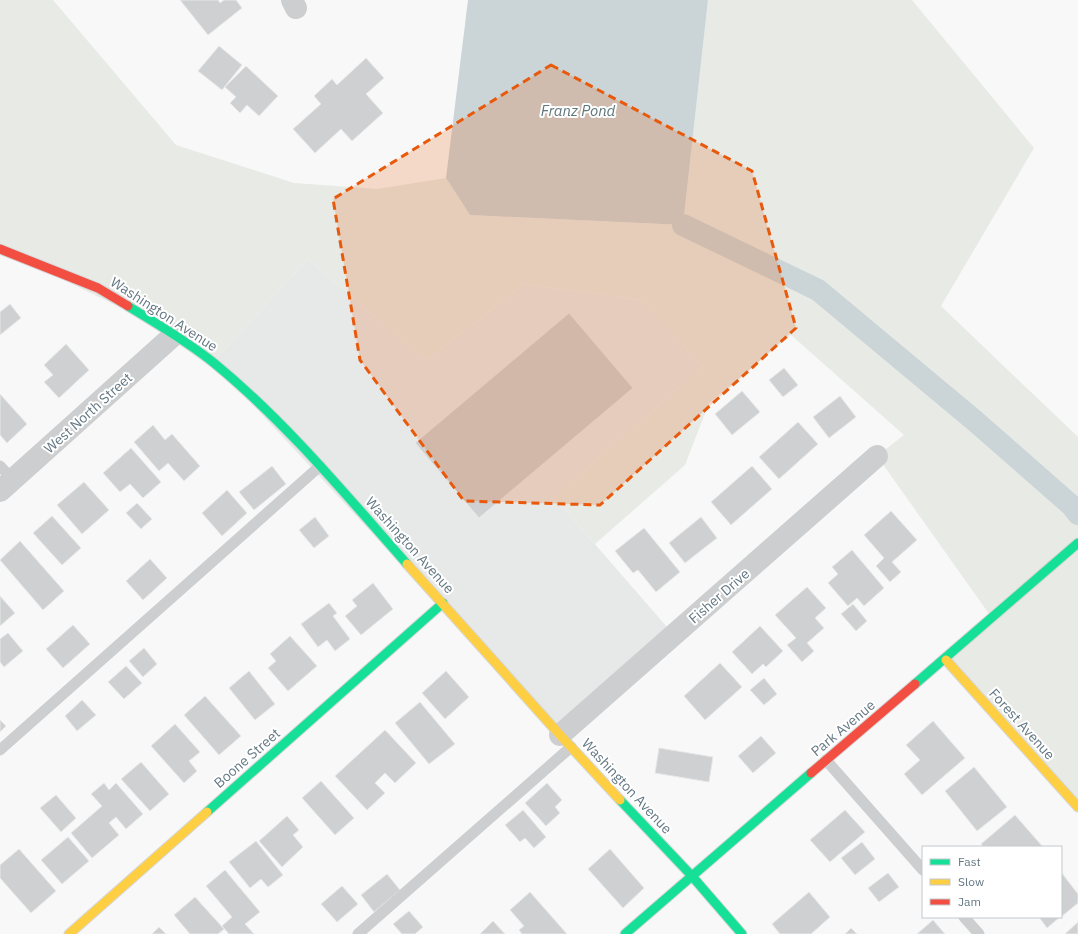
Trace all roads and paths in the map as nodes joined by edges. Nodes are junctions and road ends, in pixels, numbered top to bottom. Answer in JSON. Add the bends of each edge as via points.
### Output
{"nodes":[{"id":1,"x":5,"y":251,"type":"edge"},
{"id":2,"x":0,"y":262,"type":"edge"},
{"id":3,"x":176,"y":334,"type":"junction"},
{"id":4,"x":877,"y":456,"type":"dead end"},
{"id":5,"x":320,"y":466,"type":"junction"},
{"id":6,"x":4,"y":479,"type":"edge"},
{"id":7,"x":1078,"y":542,"type":"edge"},
{"id":8,"x":443,"y":603,"type":"junction"},
{"id":9,"x":946,"y":660,"type":"junction"},
{"id":10,"x":566,"y":741,"type":"junction"},
{"id":11,"x":0,"y":750,"type":"edge"},
{"id":12,"x":826,"y":760,"type":"junction"},
{"id":13,"x":1078,"y":807,"type":"edge"},
{"id":14,"x":922,"y":869,"type":"edge"},
{"id":15,"x":691,"y":875,"type":"junction"},
{"id":16,"x":965,"y":918,"type":"edge"},
{"id":17,"x":69,"y":934,"type":"edge"},
{"id":18,"x":358,"y":934,"type":"edge"},
{"id":19,"x":625,"y":934,"type":"edge"},
{"id":20,"x":742,"y":934,"type":"edge"},
{"id":21,"x":979,"y":934,"type":"edge"}],
"edges":[{"from":1,"to":2,"type":"lane"},
{"from":1,"to":3,"type":"street","name":"Washington Avenue","via":[[98,288]]},
{"from":3,"to":5,"type":"street","name":"Washington Avenue","via":[[214,362],[249,393]]},
{"from":3,"to":6,"type":"street","name":"West North Street"},
{"from":4,"to":10,"type":"street","name":"Fisher Drive"},
{"from":5,"to":8,"type":"street","name":"Washington Avenue"},
{"from":5,"to":11,"type":"lane"},
{"from":7,"to":9,"type":"street","name":"Park Avenue"},
{"from":8,"to":10,"type":"street","name":"Washington Avenue"},
{"from":8,"to":17,"type":"street","name":"Boone Street"},
{"from":9,"to":12,"type":"street","name":"Park Avenue"},
{"from":9,"to":13,"type":"street","name":"Forest Avenue"},
{"from":10,"to":15,"type":"street","name":"Washington Avenue"},
{"from":10,"to":18,"type":"lane"},
{"from":12,"to":14,"type":"lane"},
{"from":12,"to":15,"type":"street","name":"Park Avenue"},
{"from":15,"to":19,"type":"street","name":"Park Avenue"},
{"from":15,"to":20,"type":"street","name":"Washington Avenue"},
{"from":16,"to":21,"type":"lane"}]}
